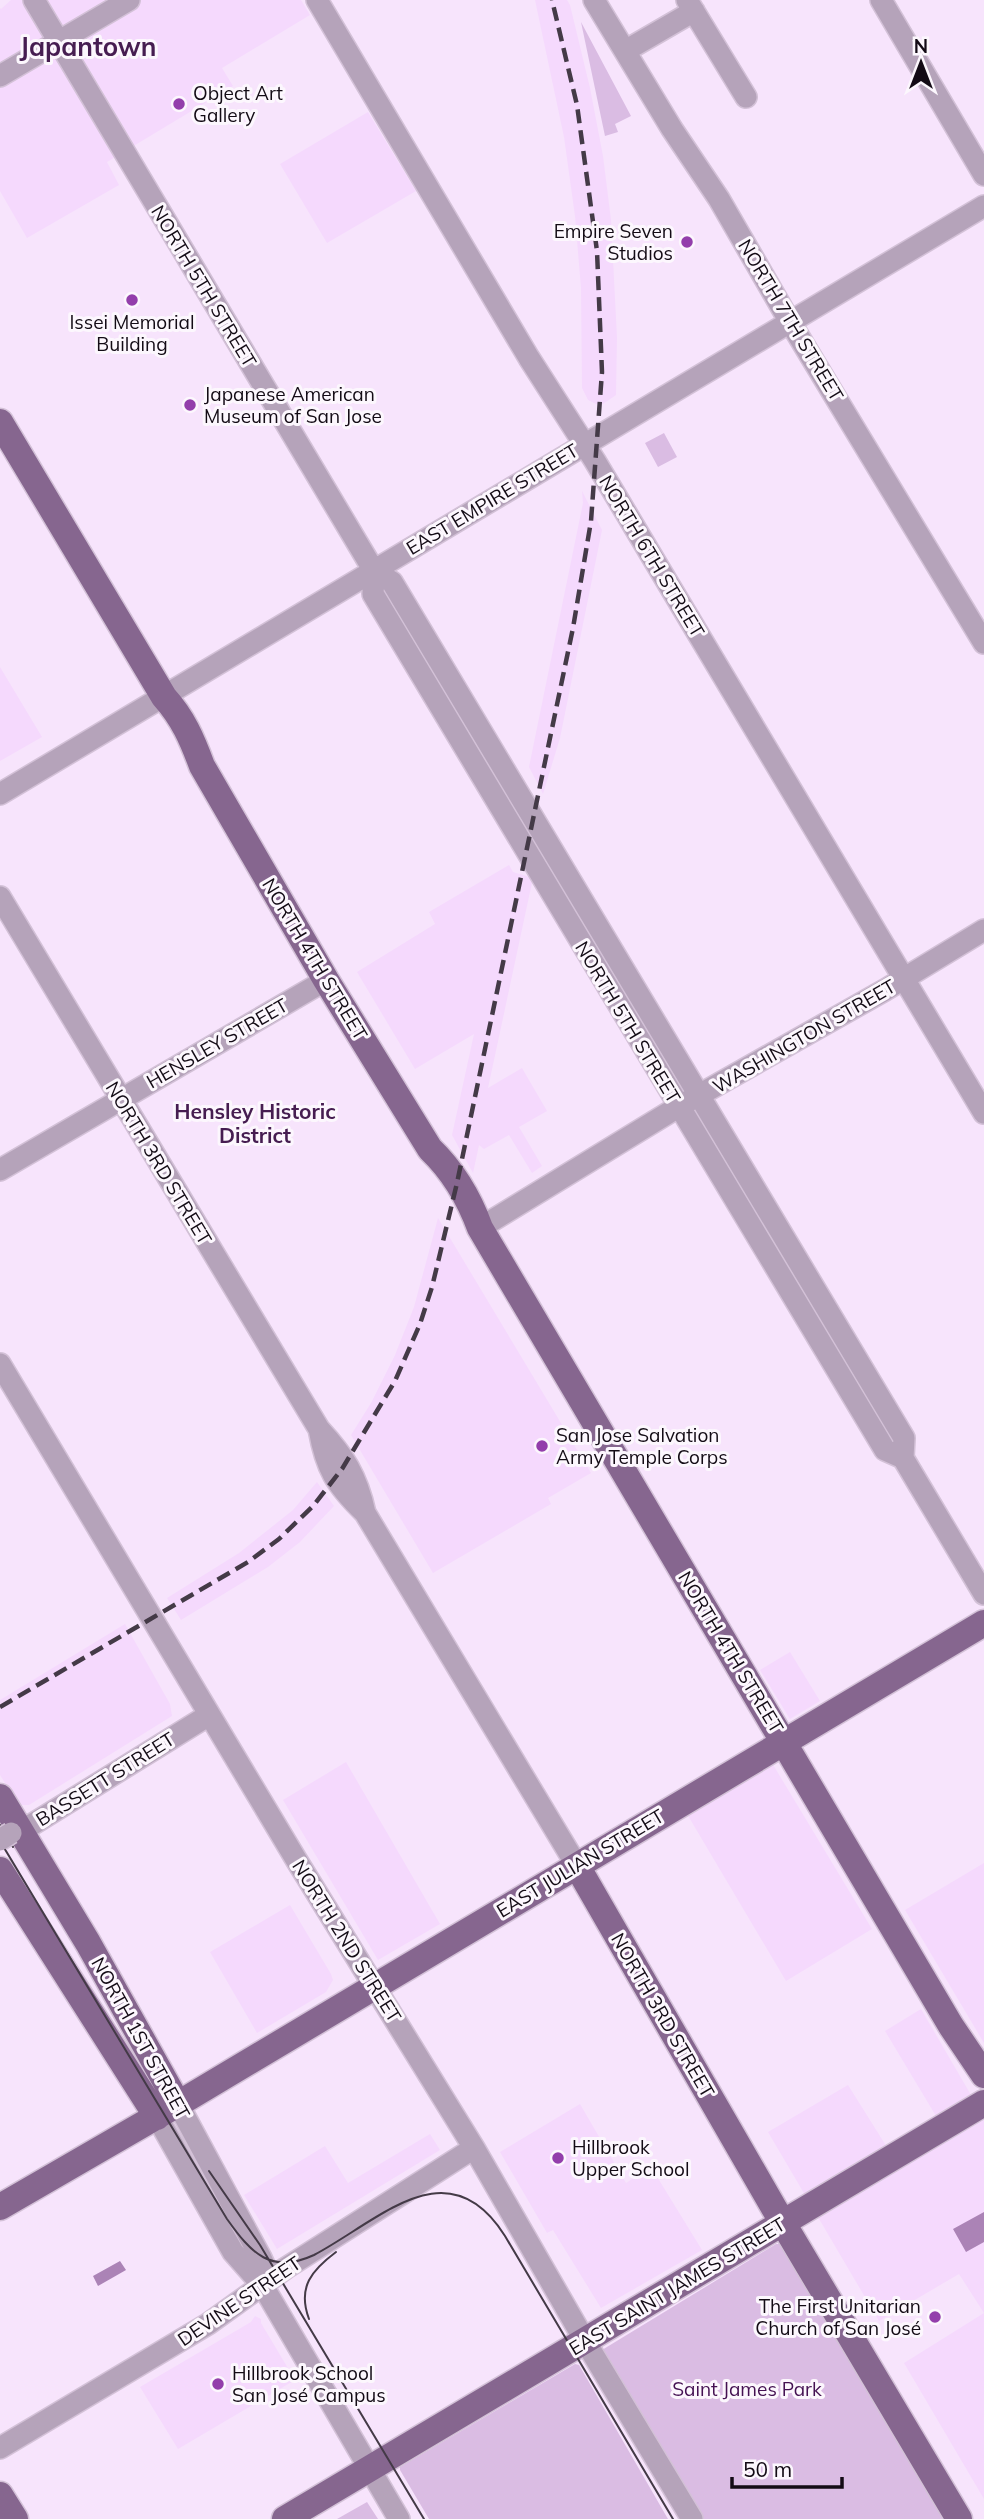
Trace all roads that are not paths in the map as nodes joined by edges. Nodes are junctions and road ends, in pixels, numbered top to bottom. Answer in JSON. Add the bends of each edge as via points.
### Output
{"nodes":[{"id":1,"x":34,"y":0,"type":"edge"},
{"id":2,"x":129,"y":0,"type":"edge"},
{"id":3,"x":317,"y":0,"type":"edge"},
{"id":4,"x":594,"y":0,"type":"edge"},
{"id":5,"x":881,"y":0,"type":"edge"},
{"id":6,"x":690,"y":6,"type":"edge"},
{"id":7,"x":59,"y":43,"type":"junction"},
{"id":8,"x":625,"y":51,"type":"junction"},
{"id":9,"x":0,"y":76,"type":"edge"},
{"id":10,"x":746,"y":97,"type":"dead end"},
{"id":11,"x":984,"y":175,"type":"edge"},
{"id":12,"x":984,"y":206,"type":"edge"},
{"id":13,"x":790,"y":322,"type":"junction"},
{"id":14,"x":0,"y":422,"type":"edge"},
{"id":15,"x":583,"y":444,"type":"junction"},
{"id":16,"x":374,"y":572,"type":"junction"},
{"id":17,"x":984,"y":643,"type":"edge"},
{"id":18,"x":164,"y":697,"type":"junction"},
{"id":19,"x":0,"y":794,"type":"edge"},
{"id":20,"x":0,"y":897,"type":"edge"},
{"id":21,"x":984,"y":930,"type":"edge"},
{"id":22,"x":904,"y":978,"type":"junction"},
{"id":23,"x":326,"y":979,"type":"junction"},
{"id":24,"x":699,"y":1095,"type":"junction"},
{"id":25,"x":121,"y":1099,"type":"junction"},
{"id":26,"x":678,"y":1107,"type":"junction"},
{"id":27,"x":984,"y":1113,"type":"edge"},
{"id":28,"x":0,"y":1170,"type":"edge"},
{"id":29,"x":480,"y":1228,"type":"junction"},
{"id":30,"x":0,"y":1364,"type":"edge"},
{"id":31,"x":903,"y":1458,"type":"junction"},
{"id":32,"x":984,"y":1594,"type":"edge"},
{"id":33,"x":984,"y":1623,"type":"edge"},
{"id":34,"x":209,"y":1715,"type":"junction"},
{"id":35,"x":784,"y":1742,"type":"junction"},
{"id":36,"x":0,"y":1797,"type":"edge"},
{"id":37,"x":10,"y":1834,"type":"edge"},
{"id":38,"x":577,"y":1866,"type":"junction"},
{"id":39,"x":0,"y":1870,"type":"edge"},
{"id":40,"x":374,"y":1986,"type":"junction"},
{"id":41,"x":984,"y":2075,"type":"edge"},
{"id":42,"x":984,"y":2104,"type":"edge"},
{"id":43,"x":167,"y":2111,"type":"junction"},
{"id":44,"x":474,"y":2148,"type":"junction"},
{"id":45,"x":0,"y":2207,"type":"edge"},
{"id":46,"x":783,"y":2223,"type":"junction"},
{"id":47,"x":263,"y":2286,"type":"junction"},
{"id":48,"x":585,"y":2341,"type":"junction"},
{"id":49,"x":0,"y":2448,"type":"edge"},
{"id":50,"x":370,"y":2469,"type":"junction"},
{"id":51,"x":0,"y":2495,"type":"edge"},
{"id":52,"x":15,"y":2519,"type":"edge"},
{"id":53,"x":285,"y":2519,"type":"edge"},
{"id":54,"x":399,"y":2519,"type":"edge"},
{"id":55,"x":692,"y":2519,"type":"edge"},
{"id":56,"x":959,"y":2519,"type":"edge"}],
"edges":[{"from":1,"to":7,"type":"street","name":"NORTH 5TH STREET"},
{"from":2,"to":7,"type":"street"},
{"from":3,"to":15,"type":"street","name":"NORTH 6TH STREET"},
{"from":4,"to":8,"type":"street","name":"NORTH 7TH STREET"},
{"from":5,"to":11,"type":"street"},
{"from":6,"to":8,"type":"street"},
{"from":6,"to":10,"type":"street"},
{"from":7,"to":9,"type":"street"},
{"from":7,"to":16,"type":"street","name":"NORTH 5TH STREET"},
{"from":8,"to":13,"type":"street","name":"NORTH 7TH STREET"},
{"from":12,"to":13,"type":"street","name":"EAST EMPIRE STREET"},
{"from":13,"to":15,"type":"street","name":"EAST EMPIRE STREET"},
{"from":13,"to":17,"type":"street","name":"NORTH 7TH STREET"},
{"from":14,"to":18,"type":"main road","name":"NORTH 4TH STREET"},
{"from":15,"to":16,"type":"street","name":"EAST EMPIRE STREET"},
{"from":15,"to":22,"type":"street","name":"NORTH 6TH STREET"},
{"from":16,"to":18,"type":"street","name":"EAST EMPIRE STREET"},
{"from":16,"to":24,"type":"street","name":"NORTH 5TH STREET","via":[[392,582]]},
{"from":16,"to":26,"type":"street","name":"NORTH 5TH STREET","via":[[373,594]]},
{"from":18,"to":19,"type":"street","name":"EAST EMPIRE STREET"},
{"from":18,"to":23,"type":"main road","name":"NORTH 4TH STREET","via":[[178,713],[202,766]]},
{"from":20,"to":25,"type":"street","name":"NORTH 3RD STREET"},
{"from":21,"to":22,"type":"street","name":"WASHINGTON STREET"},
{"from":22,"to":24,"type":"street","name":"WASHINGTON STREET"},
{"from":22,"to":27,"type":"street","name":"NORTH 6TH STREET"},
{"from":23,"to":25,"type":"street","name":"HENSLEY STREET"},
{"from":23,"to":29,"type":"main road","name":"NORTH 4TH STREET","via":[[430,1149],[446,1164],[472,1205]]},
{"from":24,"to":26,"type":"street","name":"WASHINGTON STREET"},
{"from":24,"to":31,"type":"street","name":"NORTH 5TH STREET","via":[[904,1438]]},
{"from":25,"to":28,"type":"street","name":"HENSLEY STREET"},
{"from":25,"to":38,"type":"street","name":"NORTH 3RD STREET","via":[[319,1429],[324,1457],[335,1478],[365,1513]]},
{"from":26,"to":29,"type":"street","name":"WASHINGTON STREET"},
{"from":26,"to":31,"type":"street","name":"NORTH 5TH STREET","via":[[885,1450]]},
{"from":29,"to":35,"type":"main road","name":"NORTH 4TH STREET"},
{"from":30,"to":34,"type":"street","name":"NORTH 2ND STREET"},
{"from":31,"to":32,"type":"street","name":"NORTH 5TH STREET"},
{"from":33,"to":35,"type":"main road","name":"EAST JULIAN STREET"},
{"from":34,"to":37,"type":"street","name":"BASSETT STREET"},
{"from":34,"to":40,"type":"street","name":"NORTH 2ND STREET"},
{"from":35,"to":38,"type":"main road","name":"EAST JULIAN STREET"},
{"from":35,"to":41,"type":"main road","name":"NORTH 4TH STREET"},
{"from":36,"to":37,"type":"main road","name":"NORTH 1ST STREET"},
{"from":37,"to":43,"type":"main road","name":"NORTH 1ST STREET","via":[[99,1963]]},
{"from":38,"to":40,"type":"main road","name":"EAST JULIAN STREET"},
{"from":38,"to":46,"type":"main road","name":"NORTH 3RD STREET"},
{"from":39,"to":43,"type":"main road","name":"NORTH 1ST STREET"},
{"from":40,"to":43,"type":"main road","name":"EAST JULIAN STREET"},
{"from":40,"to":44,"type":"street","name":"NORTH 2ND STREET"},
{"from":42,"to":46,"type":"main road","name":"EAST SAINT JAMES STREET"},
{"from":43,"to":45,"type":"main road","name":"EAST JULIAN STREET"},
{"from":43,"to":47,"type":"street","name":"NORTH 1ST STREET","via":[[261,2258],[266,2269]]},
{"from":44,"to":47,"type":"street","name":"DEVINE STREET"},
{"from":44,"to":48,"type":"street","name":"NORTH 2ND STREET"},
{"from":46,"to":48,"type":"main road","name":"EAST SAINT JAMES STREET"},
{"from":46,"to":56,"type":"main road","name":"NORTH 3RD STREET"},
{"from":47,"to":49,"type":"street","name":"DEVINE STREET","via":[[208,2325]]},
{"from":47,"to":50,"type":"street","name":"NORTH 1ST STREET"},
{"from":48,"to":50,"type":"main road","name":"EAST SAINT JAMES STREET"},
{"from":48,"to":55,"type":"street","name":"NORTH 2ND STREET"},
{"from":50,"to":53,"type":"main road","name":"EAST SAINT JAMES STREET"},
{"from":50,"to":54,"type":"street","name":"NORTH 1ST STREET"},
{"from":51,"to":52,"type":"main road"}]}
